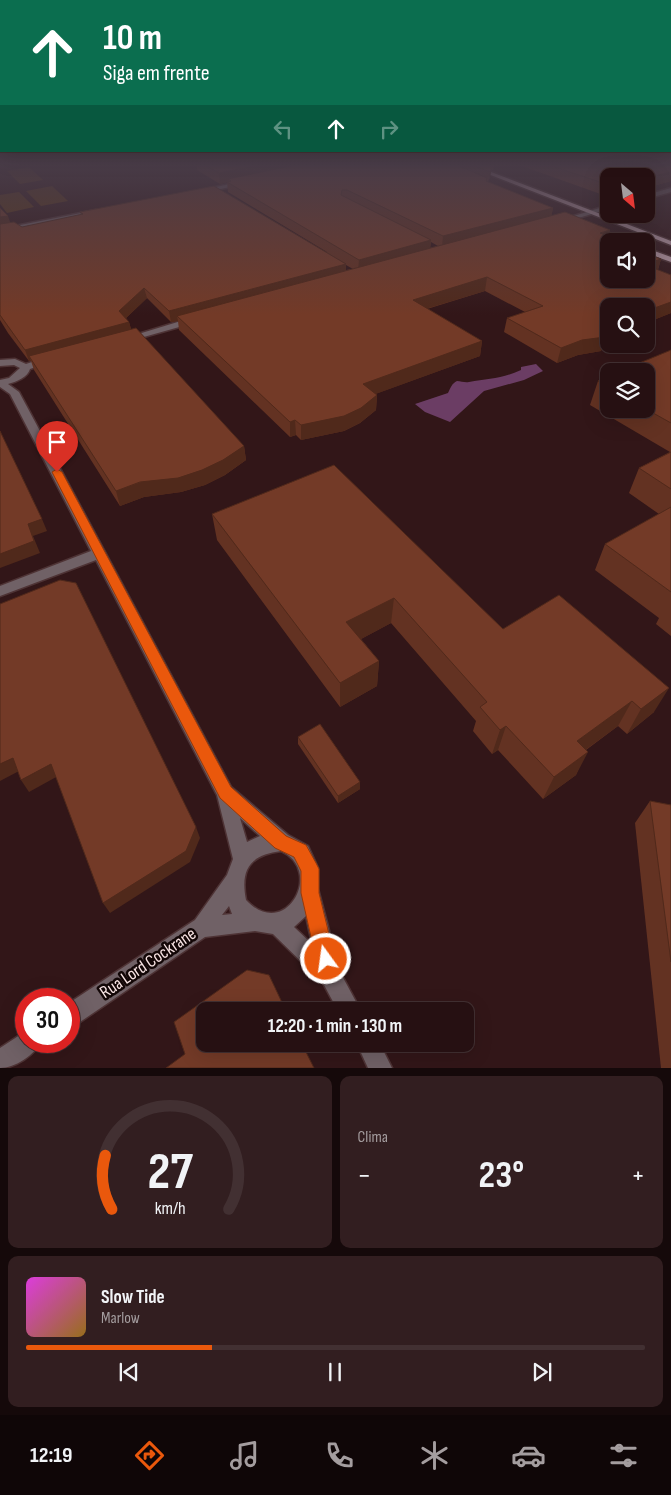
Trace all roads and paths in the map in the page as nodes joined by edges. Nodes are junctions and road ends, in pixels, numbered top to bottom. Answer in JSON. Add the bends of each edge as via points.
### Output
{"nodes":[{"id":1,"x":79,"y":215,"type":"edge"},
{"id":2,"x":576,"y":215,"type":"edge"},
{"id":3,"x":598,"y":215,"type":"edge"},
{"id":4,"x":564,"y":217,"type":"junction"},
{"id":5,"x":550,"y":224,"type":"edge"},
{"id":6,"x":0,"y":231,"type":"edge"},
{"id":7,"x":605,"y":233,"type":"edge"},
{"id":8,"x":671,"y":243,"type":"edge"},
{"id":9,"x":655,"y":254,"type":"edge"},
{"id":10,"x":671,"y":260,"type":"edge"},
{"id":11,"x":207,"y":316,"type":"edge"},
{"id":12,"x":121,"y":340,"type":"edge"},
{"id":13,"x":0,"y":356,"type":"edge"},
{"id":14,"x":54,"y":359,"type":"edge"},
{"id":15,"x":15,"y":362,"type":"junction"},
{"id":16,"x":0,"y":363,"type":"edge"},
{"id":17,"x":23,"y":371,"type":"junction"},
{"id":18,"x":0,"y":383,"type":"edge"},
{"id":19,"x":14,"y":392,"type":"junction"},
{"id":20,"x":100,"y":553,"type":"junction"},
{"id":21,"x":0,"y":591,"type":"edge"},
{"id":22,"x":225,"y":793,"type":"junction"},
{"id":23,"x":280,"y":842,"type":"junction"},
{"id":24,"x":242,"y":858,"type":"junction"},
{"id":25,"x":234,"y":880,"type":"junction"},
{"id":26,"x":310,"y":893,"type":"junction"},
{"id":27,"x":254,"y":921,"type":"junction"},
{"id":28,"x":277,"y":924,"type":"junction"},
{"id":29,"x":202,"y":927,"type":"junction"},
{"id":30,"x":330,"y":976,"type":"junction"},
{"id":31,"x":345,"y":1002,"type":"edge"},
{"id":32,"x":80,"y":1009,"type":"edge"},
{"id":33,"x":15,"y":1051,"type":"edge"},
{"id":34,"x":372,"y":1052,"type":"edge"},
{"id":35,"x":0,"y":1061,"type":"edge"},
{"id":36,"x":381,"y":1068,"type":"edge"}],
"edges":[{"from":1,"to":6,"type":"street"},
{"from":2,"to":4,"type":"street"},
{"from":3,"to":8,"type":"main road"},
{"from":4,"to":5,"type":"street"},
{"from":4,"to":7,"type":"main road"},
{"from":9,"to":10,"type":"main road"},
{"from":11,"to":12,"type":"street","via":[[185,319]]},
{"from":13,"to":15,"type":"street"},
{"from":14,"to":17,"type":"street"},
{"from":15,"to":16,"type":"street"},
{"from":15,"to":17,"type":"street"},
{"from":17,"to":18,"type":"street"},
{"from":17,"to":19,"type":"street"},
{"from":18,"to":19,"type":"street"},
{"from":19,"to":20,"type":"street"},
{"from":20,"to":21,"type":"street"},
{"from":20,"to":22,"type":"street"},
{"from":22,"to":23,"type":"street"},
{"from":22,"to":24,"type":"street"},
{"from":23,"to":24,"type":"street","via":[[260,845]]},
{"from":23,"to":26,"type":"street","via":[[300,851],[310,869]]},
{"from":24,"to":25,"type":"street"},
{"from":25,"to":27,"type":"street","via":[[237,905]]},
{"from":25,"to":29,"type":"street","name":"Rua Lord Cockrane"},
{"from":26,"to":28,"type":"street","via":[[298,913]]},
{"from":26,"to":30,"type":"street"},
{"from":27,"to":28,"type":"street"},
{"from":27,"to":29,"type":"street","name":"Rua Lord Cockrane"},
{"from":28,"to":30,"type":"street"},
{"from":29,"to":32,"type":"street","name":"Rua Lord Cockrane"},
{"from":30,"to":31,"type":"street"},
{"from":33,"to":35,"type":"street"},
{"from":34,"to":36,"type":"street"}]}
